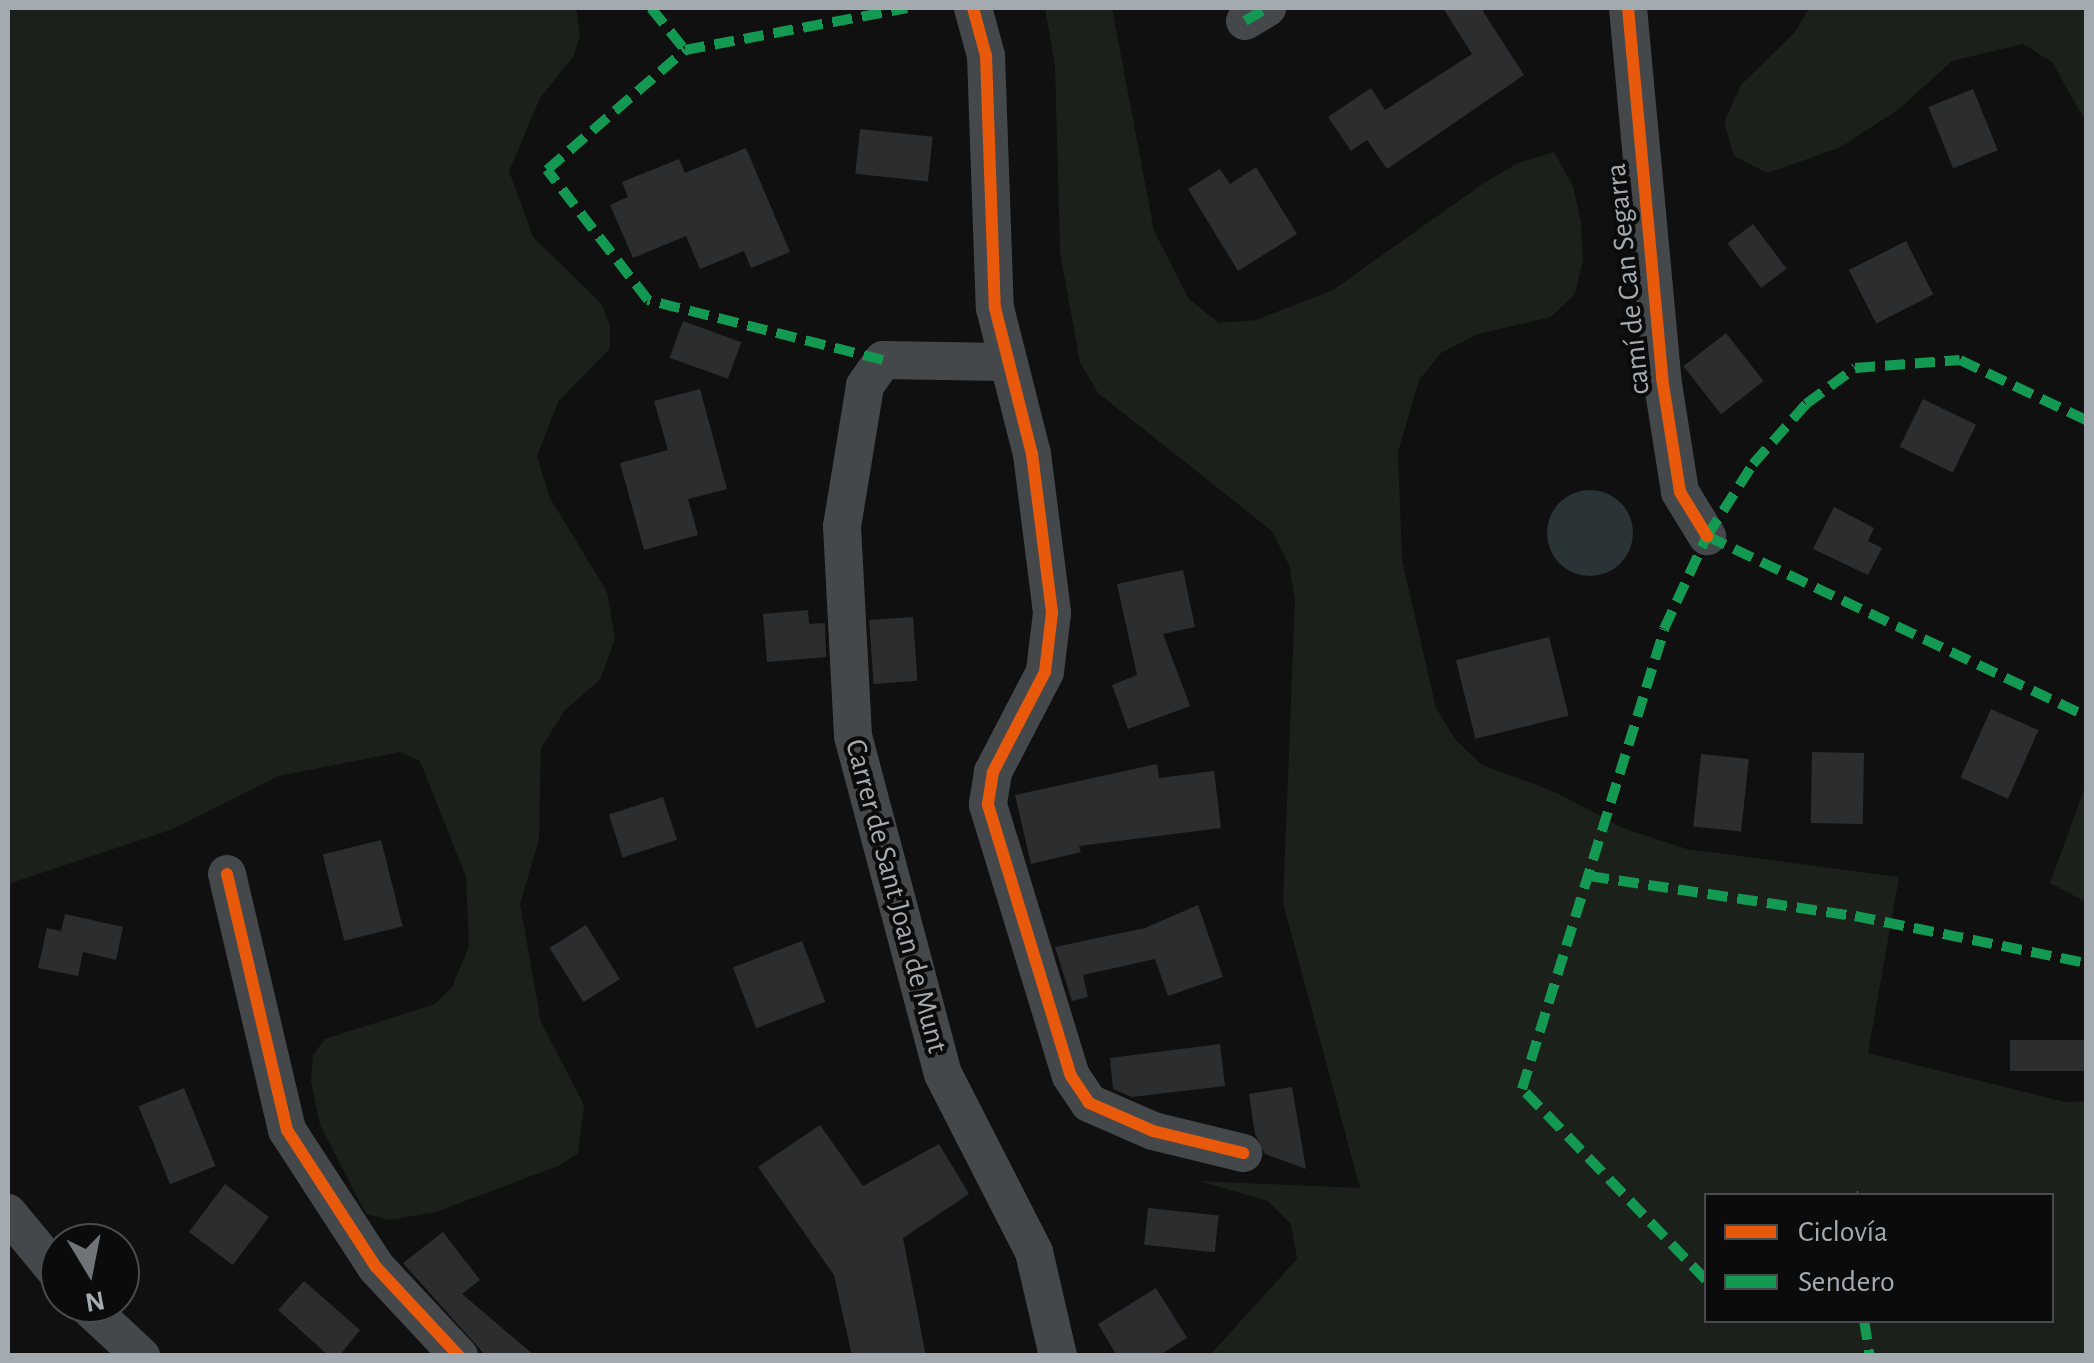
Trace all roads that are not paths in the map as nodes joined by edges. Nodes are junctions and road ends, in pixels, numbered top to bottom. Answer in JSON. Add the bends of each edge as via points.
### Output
{"nodes":[{"id":1,"x":973,"y":8,"type":"edge"},
{"id":2,"x":1628,"y":8,"type":"edge"},
{"id":3,"x":1004,"y":362,"type":"junction"},
{"id":4,"x":1708,"y":536,"type":"dead end"},
{"id":5,"x":226,"y":874,"type":"dead end"},
{"id":6,"x":1243,"y":1154,"type":"dead end"},
{"id":7,"x":8,"y":1212,"type":"edge"},
{"id":8,"x":40,"y":1251,"type":"edge"},
{"id":9,"x":106,"y":1323,"type":"edge"},
{"id":10,"x":141,"y":1356,"type":"edge"},
{"id":11,"x":459,"y":1356,"type":"edge"},
{"id":12,"x":1058,"y":1356,"type":"edge"}],
"edges":[{"from":1,"to":3,"type":"street","via":[[986,56],[995,308]]},
{"from":2,"to":4,"type":"street","name":"camí de Can Segarra","via":[[1662,378],[1680,492]]},
{"from":3,"to":6,"type":"street","via":[[1032,454],[1052,613],[1044,672],[993,772],[988,805],[1016,900],[1071,1076],[1089,1103],[1153,1131]]},
{"from":3,"to":12,"type":"street","name":"Carrer de Sant Joan de Munt","via":[[883,360],[865,386],[842,526],[852,736],[943,1074],[1034,1252]]},
{"from":5,"to":11,"type":"street","via":[[287,1130],[376,1268]]},
{"from":7,"to":8,"type":"street"},
{"from":9,"to":10,"type":"street"}]}
